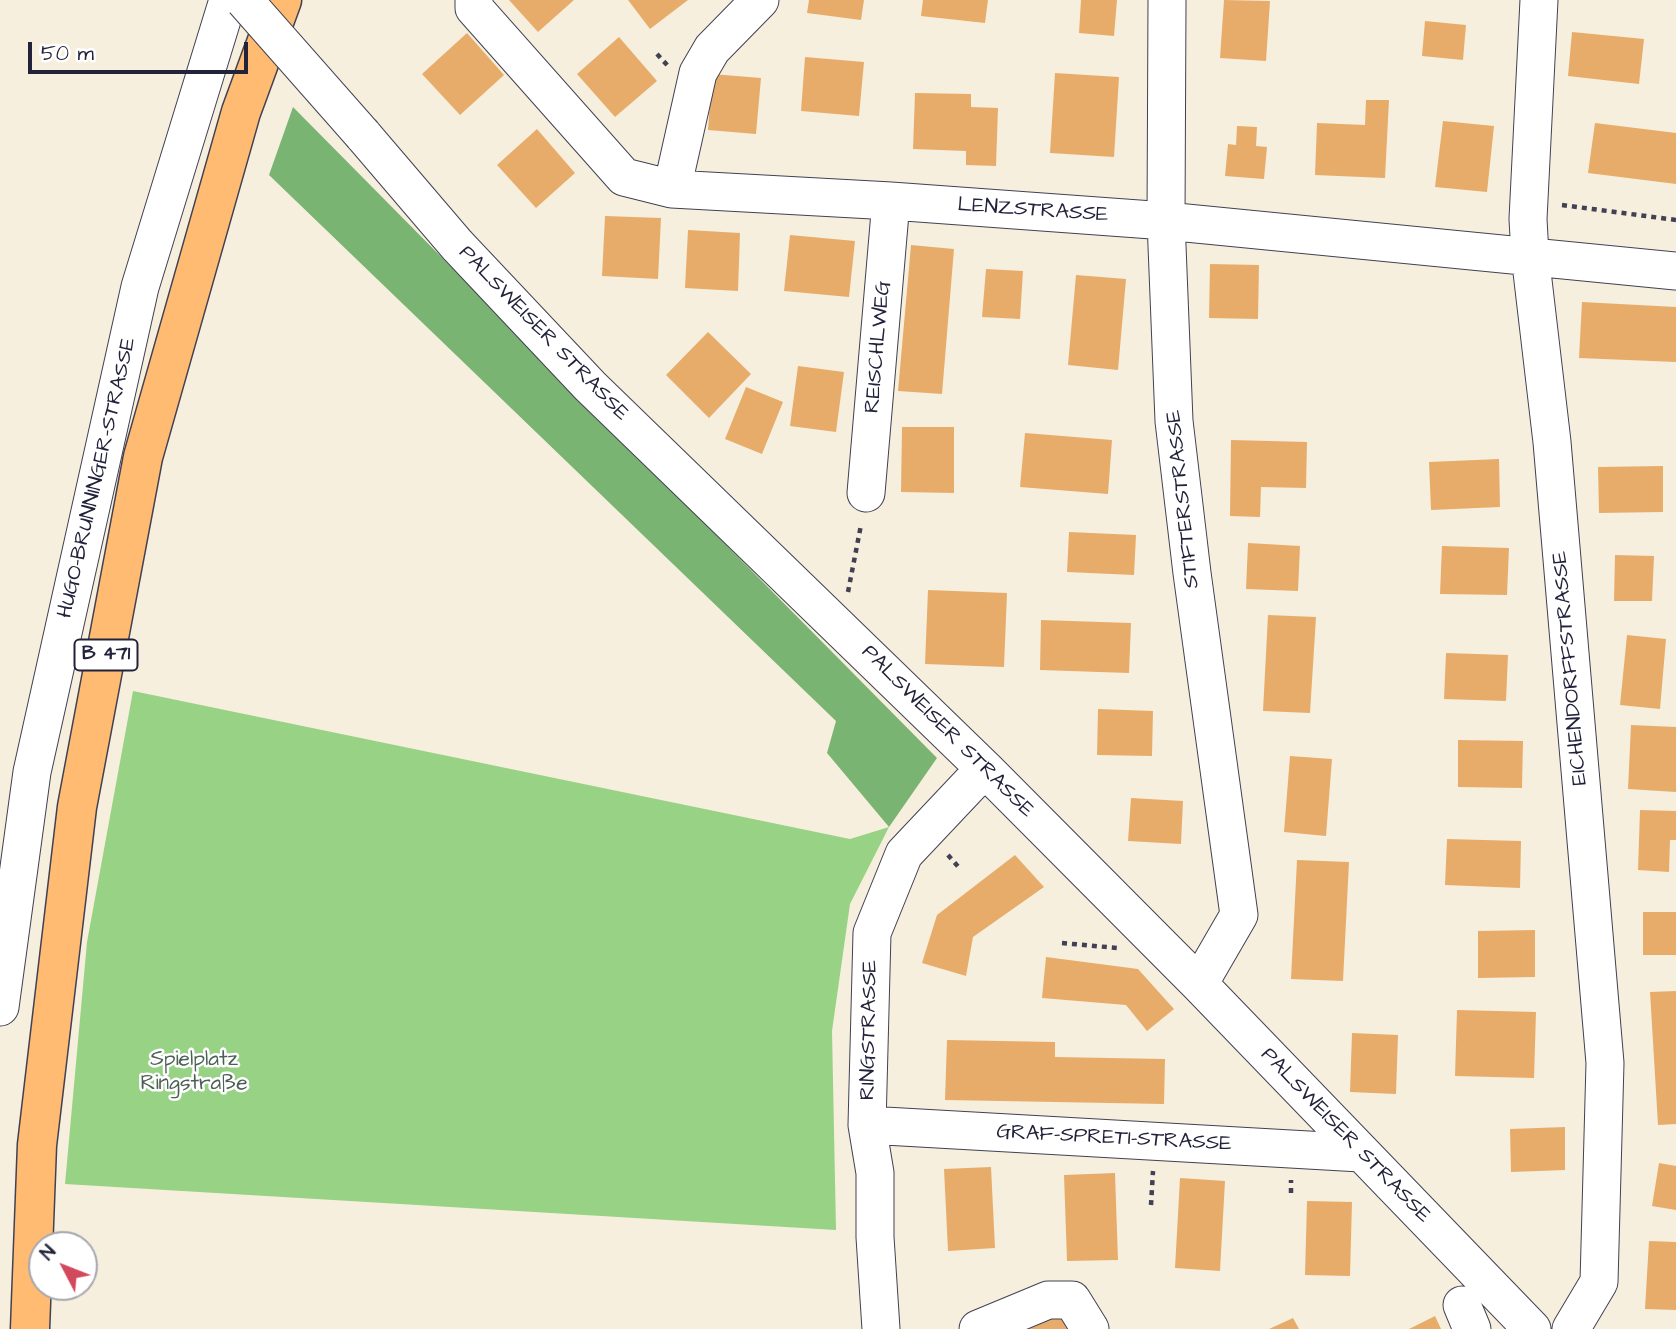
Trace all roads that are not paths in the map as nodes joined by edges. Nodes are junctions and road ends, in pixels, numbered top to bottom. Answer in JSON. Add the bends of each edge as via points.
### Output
{"nodes":[{"id":1,"x":228,"y":0,"type":"edge"},
{"id":2,"x":244,"y":0,"type":"edge"},
{"id":3,"x":282,"y":0,"type":"edge"},
{"id":4,"x":474,"y":0,"type":"edge"},
{"id":5,"x":760,"y":0,"type":"edge"},
{"id":6,"x":1167,"y":0,"type":"edge"},
{"id":7,"x":1539,"y":0,"type":"edge"},
{"id":8,"x":672,"y":189,"type":"junction"},
{"id":9,"x":891,"y":201,"type":"junction"},
{"id":10,"x":1166,"y":221,"type":"junction"},
{"id":11,"x":1530,"y":255,"type":"junction"},
{"id":12,"x":1676,"y":271,"type":"edge"},
{"id":13,"x":866,"y":493,"type":"road end"},
{"id":14,"x":987,"y":771,"type":"junction"},
{"id":15,"x":1199,"y":984,"type":"junction"},
{"id":16,"x":0,"y":1007,"type":"edge"},
{"id":17,"x":867,"y":1125,"type":"junction"},
{"id":18,"x":1361,"y":1153,"type":"junction"},
{"id":19,"x":30,"y":1329,"type":"edge"},
{"id":20,"x":881,"y":1329,"type":"edge"},
{"id":21,"x":978,"y":1329,"type":"edge"},
{"id":22,"x":1090,"y":1329,"type":"edge"},
{"id":23,"x":1532,"y":1329,"type":"edge"},
{"id":24,"x":1571,"y":1329,"type":"edge"}],
"edges":[{"from":1,"to":16,"type":"street","name":"HUGO-BRUNNINGER-STRASSE","via":[[137,301],[32,772]]},
{"from":2,"to":14,"type":"street","name":"PALSWEISER STRASSE","bridge":true,"via":[[457,245],[590,386]]},
{"from":3,"to":19,"type":"highway","number":"B 471","via":[[241,112],[143,457],[78,807],[37,1145]]},
{"from":4,"to":8,"type":"street","name":"LENZSTRASSE","via":[[474,8],[624,177]]},
{"from":5,"to":8,"type":"street","via":[[712,49],[698,73]]},
{"from":6,"to":10,"type":"street","name":"STIFTERSTRASSE"},
{"from":7,"to":11,"type":"street","name":"EICHENDORFFSTRASSE"},
{"from":8,"to":9,"type":"street","name":"LENZSTRASSE"},
{"from":9,"to":10,"type":"street","name":"LENZSTRASSE"},
{"from":9,"to":13,"type":"street","name":"REISCHLWEG"},
{"from":10,"to":11,"type":"street","name":"LENZSTRASSE"},
{"from":10,"to":15,"type":"street","name":"STIFTERSTRASSE","via":[[1174,421],[1239,915]]},
{"from":11,"to":12,"type":"street","name":"LENZSTRASSE"},
{"from":11,"to":24,"type":"street","name":"EICHENDORFFSTRASSE","via":[[1552,442],[1605,1063],[1599,1282]]},
{"from":14,"to":15,"type":"street","name":"PALSWEISER STRASSE"},
{"from":14,"to":17,"type":"street","name":"RINGSTRASSE","via":[[904,854],[872,933]]},
{"from":15,"to":18,"type":"street","name":"PALSWEISER STRASSE"},
{"from":17,"to":18,"type":"street","name":"GRAF-SPRETI-STRASSE"},
{"from":17,"to":20,"type":"street","name":"RINGSTRASSE","via":[[876,1173]]},
{"from":18,"to":23,"type":"street","name":"PALSWEISER STRASSE"},
{"from":21,"to":22,"type":"street","via":[[1048,1300],[1072,1300]]}]}
